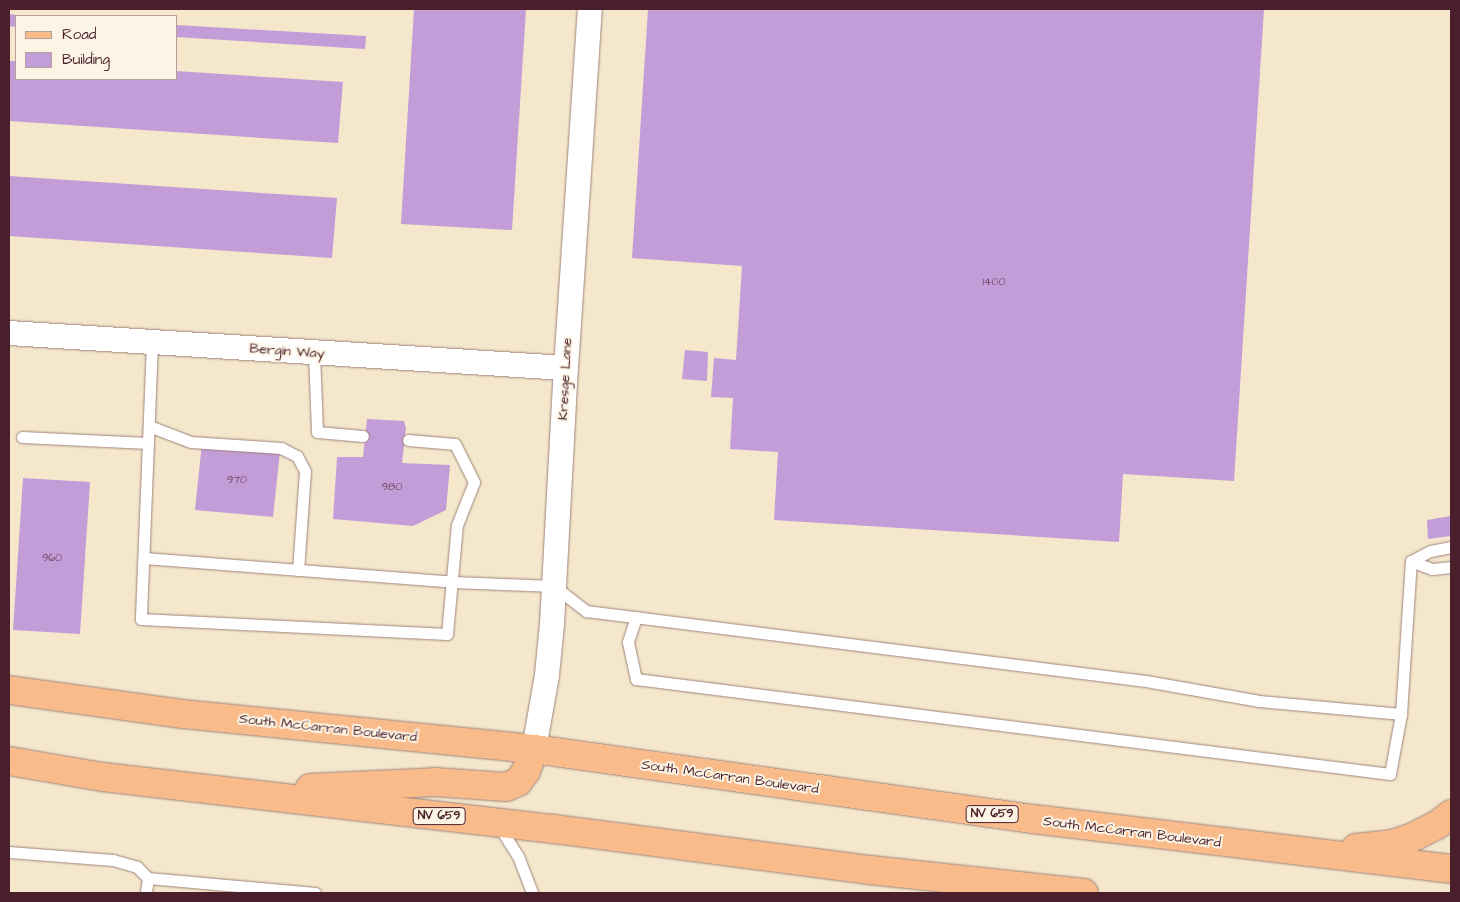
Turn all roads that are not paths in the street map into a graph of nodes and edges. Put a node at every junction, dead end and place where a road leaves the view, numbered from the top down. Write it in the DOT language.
graph roads {
  1 [pos="590,9"];
  2 [pos="9,333"];
  3 [pos="152,342"];
  4 [pos="314,353"];
  5 [pos="566,368"];
  6 [pos="149,426"];
  7 [pos="363,436"];
  8 [pos="22,437"];
  9 [pos="408,440"];
  10 [pos="148,442"];
  11 [pos="1451,547"];
  12 [pos="144,558"];
  13 [pos="1411,561"];
  14 [pos="1451,567"];
  15 [pos="298,570"];
  16 [pos="453,582"];
  17 [pos="554,586"];
  18 [pos="636,617"];
  19 [pos="9,690"];
  20 [pos="1401,714"];
  21 [pos="534,749"];
  22 [pos="9,761"];
  23 [pos="228,792"];
  24 [pos="1451,814"];
  25 [pos="497,822"];
  26 [pos="9,852"];
  27 [pos="1311,853"];
  28 [pos="1451,869"];
  29 [pos="148,878"];
  30 [pos="146,893"];
  31 [pos="315,893"];
  32 [pos="532,893"];
  33 [pos="1084,893"];
  1 -- 5 [label="street, Kresge Lane"];
  2 -- 3 [label="street, Bergin Way"];
  3 -- 4 [label="street, Bergin Way"];
  3 -- 6 [label="lane"];
  4 -- 5 [label="street, Bergin Way"];
  4 -- 7 [label="lane"];
  5 -- 17 [label="street, Kresge Lane"];
  6 -- 10 [label="lane"];
  6 -- 15 [label="lane"];
  8 -- 10 [label="lane"];
  9 -- 16 [label="lane"];
  10 -- 12 [label="lane"];
  11 -- 13 [label="lane"];
  12 -- 15 [label="lane"];
  12 -- 16 [label="lane"];
  13 -- 14 [label="lane"];
  13 -- 20 [label="lane"];
  15 -- 16 [label="lane"];
  16 -- 17 [label="lane"];
  17 -- 18 [label="lane"];
  17 -- 21 [label="street, Kresge Lane"];
  18 -- 20 [label="lane"];
  18 -- 20 [label="lane"];
  19 -- 21 [label="main road, South McCarran Boulevard / NV 659"];
  21 -- 23 [label="main road"];
  21 -- 27 [label="main road, South McCarran Boulevard / NV 659"];
  22 -- 23 [label="main road, NV 659"];
  23 -- 25 [label="main road, NV 659"];
  24 -- 27 [label="main road"];
  25 -- 32 [label="lane"];
  25 -- 33 [label="main road, NV 659"];
  26 -- 29 [label="lane"];
  27 -- 28 [label="main road, South McCarran Boulevard / NV 659"];
  29 -- 30 [label="lane"];
  29 -- 31 [label="lane"];
}
